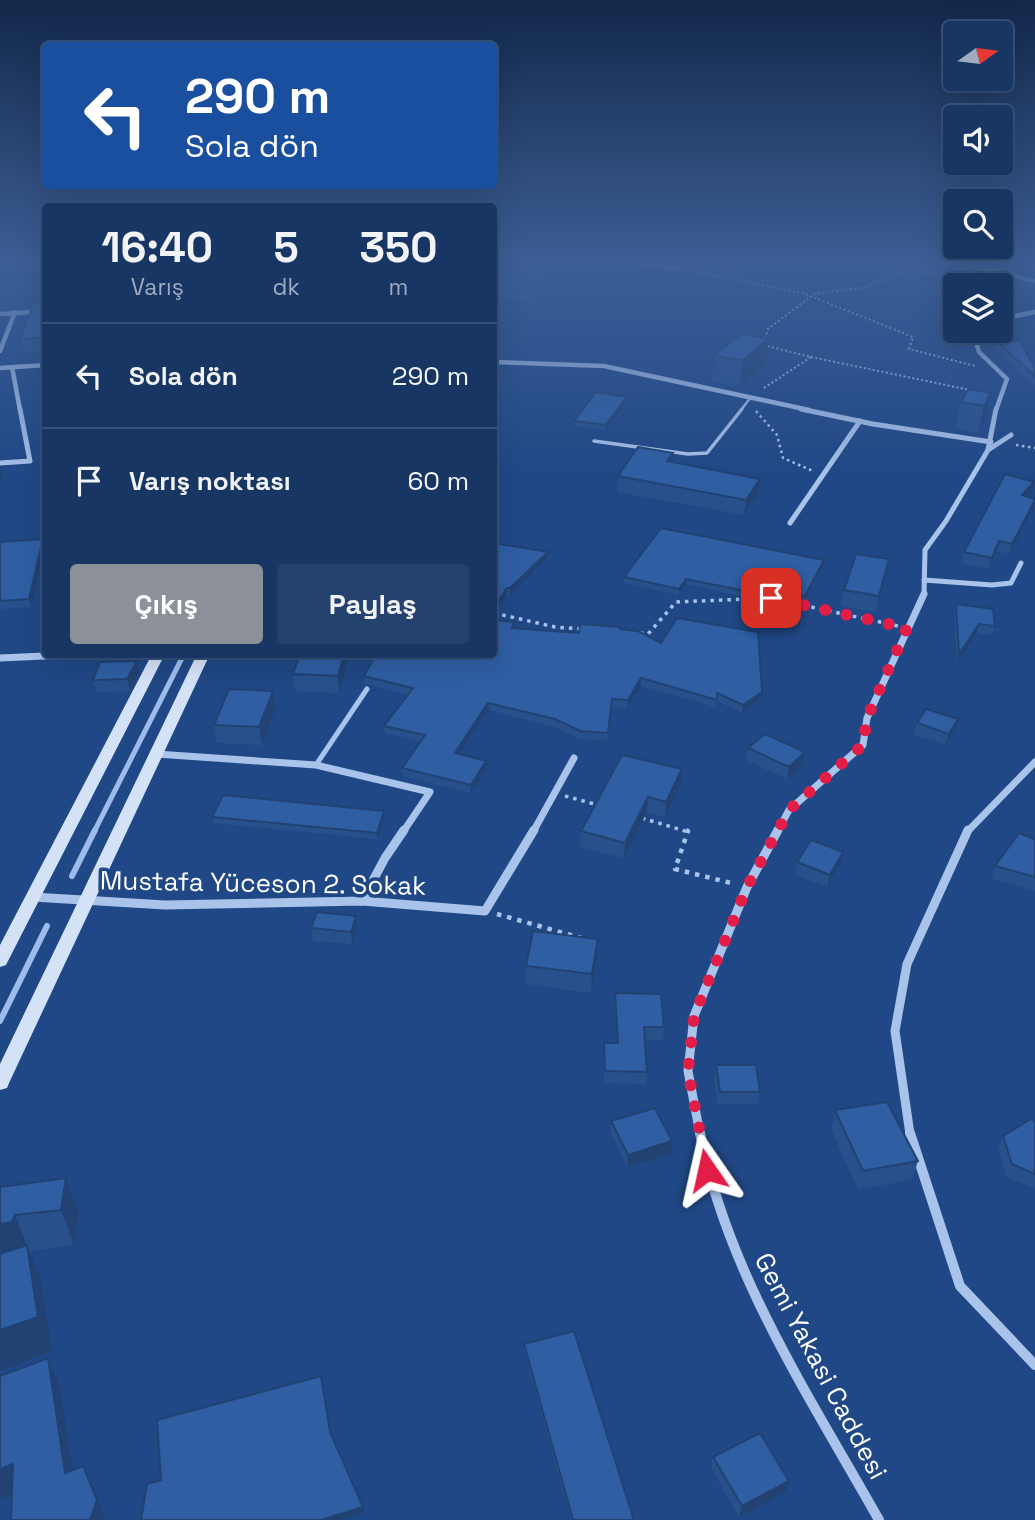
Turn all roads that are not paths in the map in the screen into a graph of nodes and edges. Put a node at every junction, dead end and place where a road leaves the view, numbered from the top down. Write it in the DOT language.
graph roads {
  1 [pos="975,343"];
  2 [pos="497,362"];
  3 [pos="42,365"];
  4 [pos="0,368"];
  5 [pos="12,368"];
  6 [pos="751,397"];
  7 [pos="860,421"];
  8 [pos="1011,435"];
  9 [pos="594,441"];
  10 [pos="989,446"];
  11 [pos="0,463"];
  12 [pos="790,523"];
  13 [pos="1021,563"];
  14 [pos="925,580"];
  15 [pos="42,656"];
  16 [pos="0,658"];
  17 [pos="157,658"];
  18 [pos="202,658"];
  19 [pos="367,688"];
  20 [pos="156,754"];
  21 [pos="574,758"];
  22 [pos="1035,762"];
  23 [pos="316,765"];
  24 [pos="31,897"];
  25 [pos="87,901"];
  26 [pos="362,901"];
  27 [pos="0,961"];
  28 [pos="0,1083"];
  29 [pos="1035,1365"];
  30 [pos="879,1520"];
  1 -- 10 [label="street, Gemi Yakasi Caddesi"];
  2 -- 6 [label="street"];
  3 -- 5 [label="street"];
  4 -- 5 [label="street"];
  5 -- 11 [label="street"];
  6 -- 7 [label="street"];
  6 -- 9 [label="lane"];
  7 -- 10 [label="street"];
  7 -- 12 [label="street"];
  8 -- 10 [label="street"];
  10 -- 14 [label="street, Gemi Yakasi Caddesi"];
  13 -- 14 [label="street"];
  14 -- 30 [label="street, Gemi Yakasi Caddesi"];
  15 -- 16 [label="street"];
  17 -- 24 [label="street"];
  18 -- 20 [label="street"];
  19 -- 23 [label="lane"];
  20 -- 23 [label="street"];
  20 -- 25 [label="street"];
  21 -- 26 [label="street, Mustafa Yüceson 2. Sokak"];
  22 -- 29 [label="street"];
  23 -- 26 [label="street"];
  24 -- 25 [label="street, Mustafa Yüceson 2. Sokak"];
  24 -- 27 [label="street"];
  25 -- 26 [label="street, Mustafa Yüceson 2. Sokak"];
  25 -- 28 [label="street"];
}
